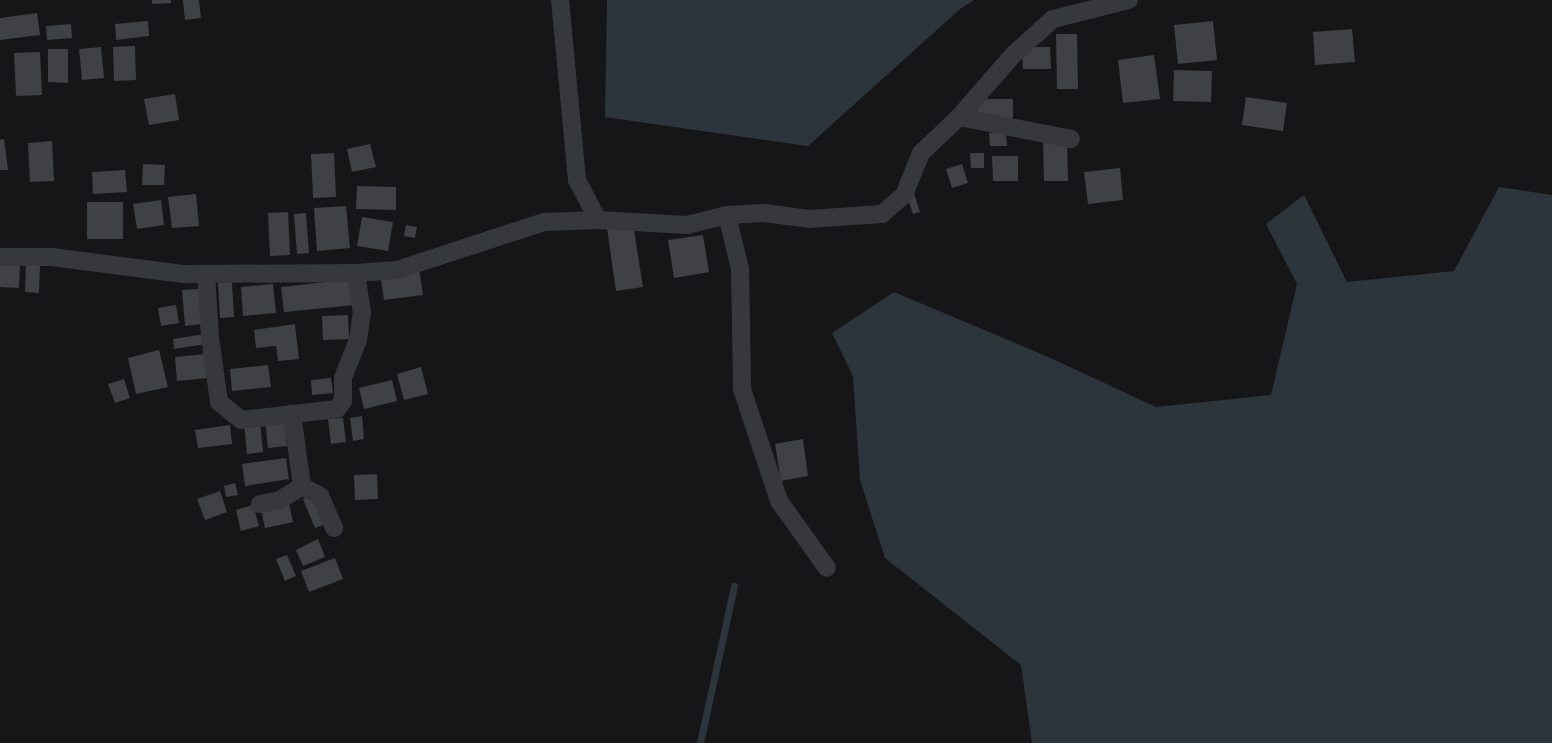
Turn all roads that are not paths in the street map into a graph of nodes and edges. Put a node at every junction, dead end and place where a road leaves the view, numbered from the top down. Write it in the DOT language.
graph roads {
  1 [pos="560,0"];
  2 [pos="1129,0"];
  3 [pos="959,117"];
  4 [pos="1071,139"];
  5 [pos="727,215"];
  6 [pos="598,220"];
  7 [pos="0,257"];
  8 [pos="356,273"];
  9 [pos="206,274"];
  10 [pos="292,414"];
  11 [pos="302,486"];
  12 [pos="260,504"];
  13 [pos="334,528"];
  14 [pos="827,568"];
  1 -- 6 [label="street"];
  2 -- 3 [label="street"];
  3 -- 4 [label="street"];
  3 -- 5 [label="street"];
  5 -- 6 [label="street"];
  5 -- 14 [label="street"];
  6 -- 8 [label="street"];
  7 -- 9 [label="street"];
  8 -- 9 [label="street"];
  8 -- 10 [label="street"];
  9 -- 10 [label="street"];
  10 -- 11 [label="street"];
  11 -- 12 [label="street"];
  11 -- 13 [label="street"];
}
